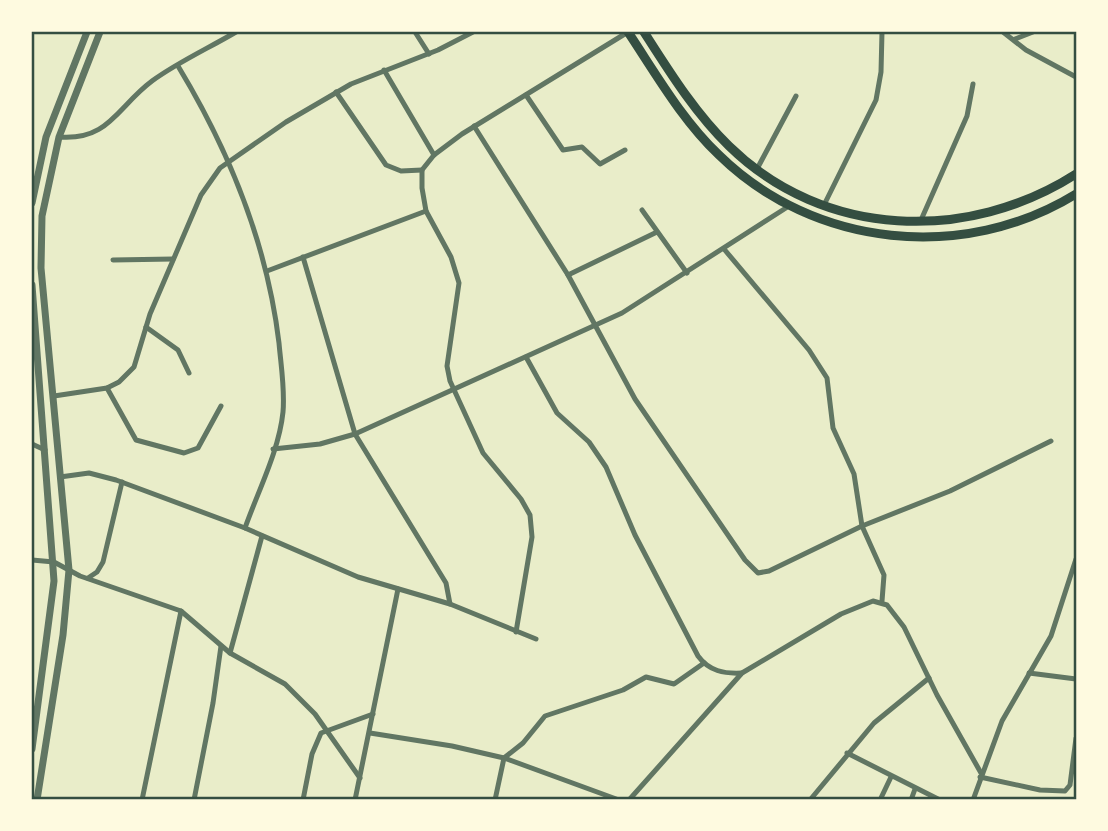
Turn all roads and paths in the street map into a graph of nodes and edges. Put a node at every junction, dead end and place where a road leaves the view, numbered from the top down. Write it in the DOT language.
graph roads {
  1 [pos="87,32"];
  2 [pos="100,32"];
  3 [pos="236,32"];
  4 [pos="415,32"];
  5 [pos="473,32"];
  6 [pos="628,32"];
  7 [pos="643,32"];
  8 [pos="882,32"];
  9 [pos="1003,32"];
  10 [pos="1033,32"];
  11 [pos="1015,39"];
  12 [pos="429,54"];
  13 [pos="660,58"];
  14 [pos="650,65"];
  15 [pos="178,66"];
  16 [pos="1076,66"];
  17 [pos="384,70"];
  18 [pos="1075,76"];
  19 [pos="973,84"];
  20 [pos="336,92"];
  21 [pos="526,95"];
  22 [pos="796,96"];
  23 [pos="474,126"];
  24 [pos="59,137"];
  25 [pos="625,150"];
  26 [pos="433,155"];
  27 [pos="230,162"];
  28 [pos="757,169"];
  29 [pos="422,170"];
  30 [pos="1076,174"];
  31 [pos="1076,194"];
  32 [pos="32,203"];
  33 [pos="789,206"];
  34 [pos="824,206"];
  35 [pos="642,210"];
  36 [pos="426,211"];
  37 [pos="921,220"];
  38 [pos="657,232"];
  39 [pos="724,249"];
  40 [pos="303,257"];
  41 [pos="113,260"];
  42 [pos="173,260"];
  43 [pos="267,271"];
  44 [pos="687,273"];
  45 [pos="568,275"];
  46 [pos="32,285"];
  47 [pos="596,326"];
  48 [pos="146,327"];
  49 [pos="527,357"];
  50 [pos="190,373"];
  51 [pos="107,388"];
  52 [pos="453,390"];
  53 [pos="54,396"];
  54 [pos="221,406"];
  55 [pos="355,434"];
  56 [pos="1051,441"];
  57 [pos="32,444"];
  58 [pos="273,449"];
  59 [pos="45,450"];
  60 [pos="60,477"];
  61 [pos="122,482"];
  62 [pos="862,526"];
  63 [pos="246,528"];
  64 [pos="262,536"];
  65 [pos="1076,559"];
  66 [pos="32,560"];
  67 [pos="54,562"];
  68 [pos="69,570"];
  69 [pos="87,579"];
  70 [pos="398,589"];
  71 [pos="882,601"];
  72 [pos="450,604"];
  73 [pos="181,611"];
  74 [pos="516,632"];
  75 [pos="536,639"];
  76 [pos="221,646"];
  77 [pos="230,653"];
  78 [pos="704,663"];
  79 [pos="742,673"];
  80 [pos="1029,673"];
  81 [pos="929,678"];
  82 [pos="1076,679"];
  83 [pos="373,714"];
  84 [pos="34,720"];
  85 [pos="328,730"];
  86 [pos="370,733"];
  87 [pos="1076,738"];
  88 [pos="32,749"];
  89 [pos="847,753"];
  90 [pos="504,758"];
  91 [pos="980,775"];
  92 [pos="891,777"];
  93 [pos="360,778"];
  94 [pos="915,789"];
  95 [pos="37,800"];
  96 [pos="142,800"];
  97 [pos="194,800"];
  98 [pos="303,800"];
  99 [pos="355,800"];
  100 [pos="495,800"];
  101 [pos="619,800"];
  102 [pos="629,800"];
  103 [pos="810,800"];
  104 [pos="880,800"];
  105 [pos="911,800"];
  106 [pos="940,800"];
  107 [pos="973,800"];
  1 -- 32 [label="street"];
  2 -- 24 [label="street"];
  3 -- 15 [label="street"];
  4 -- 12 [label="street"];
  5 -- 12 [label="street"];
  6 -- 14 [label="main road"];
  6 -- 21 [label="street"];
  7 -- 13 [label="main road"];
  8 -- 34 [label="street"];
  9 -- 11 [label="street"];
  10 -- 11 [label="street"];
  11 -- 18 [label="street"];
  12 -- 17 [label="street"];
  13 -- 14 [label="main road"];
  13 -- 28 [label="main road"];
  14 -- 33 [label="main road"];
  15 -- 24 [label="street"];
  15 -- 27 [label="street"];
  16 -- 18 [label="street"];
  17 -- 20 [label="street"];
  17 -- 26 [label="street"];
  19 -- 37 [label="street"];
  20 -- 27 [label="street"];
  20 -- 29 [label="street"];
  21 -- 23 [label="street"];
  21 -- 25 [label="street"];
  22 -- 28 [label="street"];
  23 -- 26 [label="street"];
  23 -- 45 [label="street"];
  24 -- 53 [label="street"];
  26 -- 29 [label="street"];
  27 -- 42 [label="street"];
  27 -- 43 [label="street"];
  28 -- 34 [label="main road"];
  29 -- 36 [label="street"];
  30 -- 37 [label="main road"];
  31 -- 33 [label="main road"];
  33 -- 39 [label="street"];
  34 -- 37 [label="main road"];
  35 -- 38 [label="street"];
  36 -- 40 [label="street"];
  36 -- 52 [label="street"];
  38 -- 44 [label="street"];
  38 -- 45 [label="street"];
  39 -- 44 [label="street"];
  39 -- 62 [label="street"];
  40 -- 43 [label="street"];
  40 -- 55 [label="street"];
  41 -- 42 [label="street"];
  42 -- 48 [label="street"];
  43 -- 58 [label="street"];
  44 -- 47 [label="street"];
  45 -- 47 [label="street"];
  46 -- 59 [label="street"];
  47 -- 49 [label="street"];
  47 -- 62 [label="street"];
  48 -- 50 [label="street"];
  48 -- 51 [label="street"];
  49 -- 52 [label="street"];
  49 -- 78 [label="street"];
  51 -- 53 [label="street"];
  51 -- 54 [label="street"];
  52 -- 55 [label="street"];
  52 -- 74 [label="street"];
  53 -- 60 [label="street"];
  55 -- 58 [label="street"];
  55 -- 72 [label="street"];
  56 -- 62 [label="street"];
  57 -- 59 [label="street"];
  58 -- 63 [label="street"];
  59 -- 67 [label="street"];
  60 -- 61 [label="street"];
  60 -- 68 [label="street"];
  61 -- 63 [label="street"];
  61 -- 69 [label="street"];
  62 -- 71 [label="street"];
  63 -- 64 [label="street"];
  64 -- 70 [label="street"];
  64 -- 77 [label="street"];
  65 -- 80 [label="street"];
  66 -- 67 [label="street"];
  67 -- 68 [label="street"];
  67 -- 84 [label="street"];
  68 -- 69 [label="street"];
  68 -- 95 [label="street"];
  69 -- 73 [label="street"];
  70 -- 72 [label="street"];
  70 -- 83 [label="street"];
  71 -- 79 [label="street"];
  71 -- 81 [label="street"];
  72 -- 74 [label="street"];
  73 -- 76 [label="street"];
  73 -- 96 [label="street"];
  74 -- 75 [label="street"];
  76 -- 77 [label="street"];
  76 -- 97 [label="street"];
  77 -- 85 [label="street"];
  78 -- 79 [label="street"];
  78 -- 90 [label="street"];
  79 -- 102 [label="street"];
  80 -- 82 [label="street"];
  80 -- 91 [label="street"];
  81 -- 89 [label="street"];
  81 -- 91 [label="street"];
  83 -- 85 [label="street"];
  83 -- 86 [label="street"];
  84 -- 88 [label="street"];
  85 -- 93 [label="street"];
  85 -- 98 [label="street"];
  86 -- 90 [label="street"];
  86 -- 93 [label="street"];
  87 -- 91 [label="street"];
  89 -- 92 [label="street"];
  89 -- 103 [label="street"];
  90 -- 100 [label="street"];
  90 -- 101 [label="street"];
  91 -- 107 [label="street"];
  92 -- 94 [label="street"];
  92 -- 104 [label="street"];
  93 -- 99 [label="street"];
  94 -- 105 [label="street"];
  94 -- 106 [label="street"];
}
